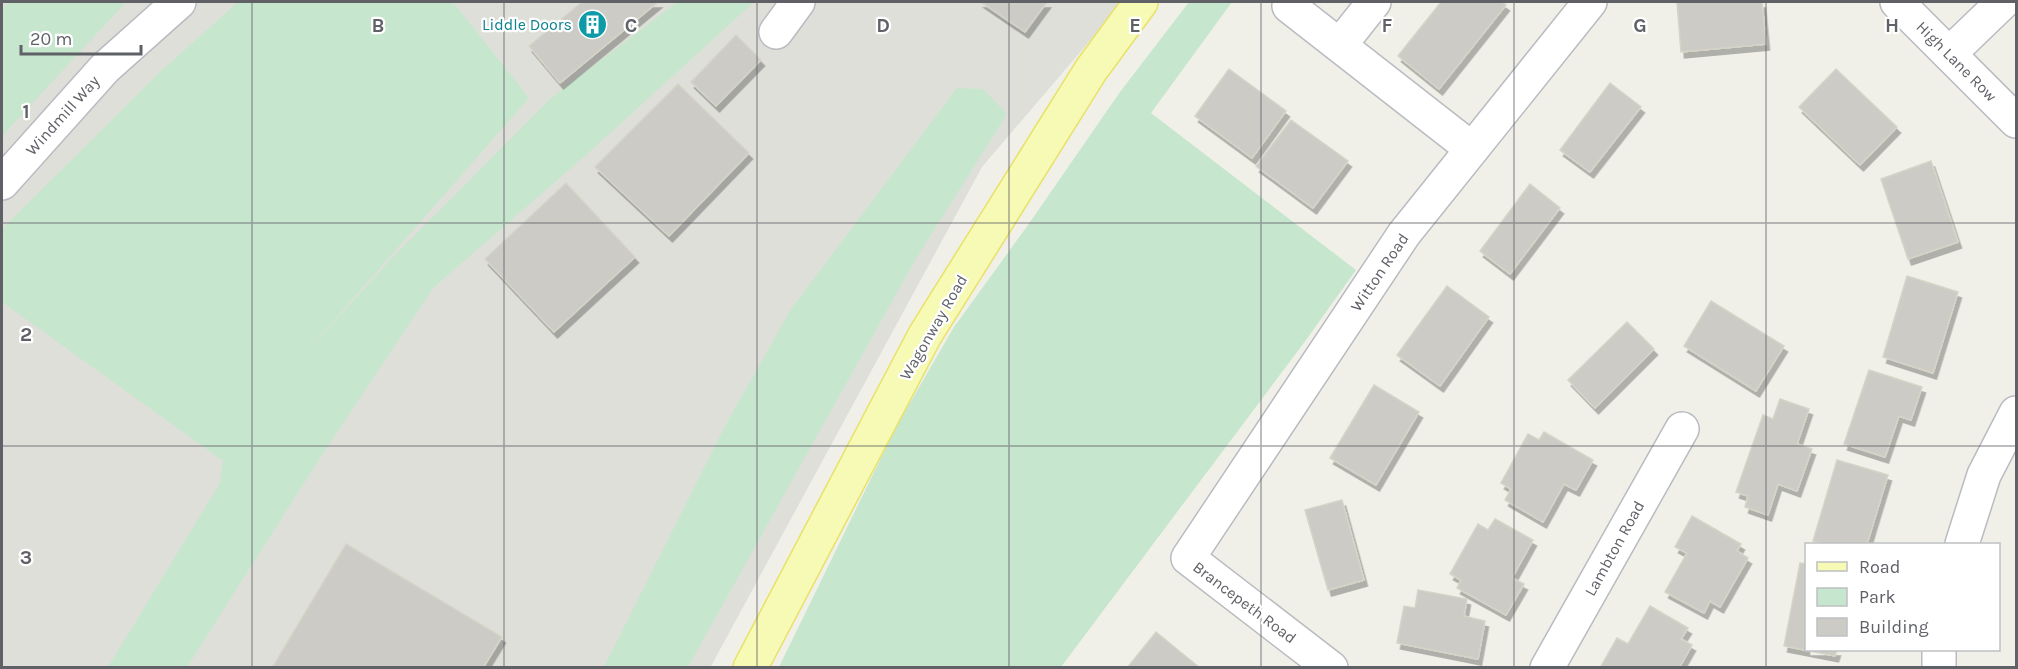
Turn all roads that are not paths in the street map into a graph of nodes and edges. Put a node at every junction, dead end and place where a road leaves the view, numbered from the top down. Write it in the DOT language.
graph roads {
  1 [pos="178,2"];
  2 [pos="798,2"];
  3 [pos="1141,2"];
  4 [pos="1374,2"];
  5 [pos="1590,2"];
  6 [pos="1897,2"];
  7 [pos="2003,2"];
  8 [pos="1289,6"];
  9 [pos="776,32"];
  10 [pos="1340,45"];
  11 [pos="1950,54"];
  12 [pos="2016,121"];
  13 [pos="1472,148"];
  14 [pos="2,183"];
  15 [pos="2016,412"];
  16 [pos="1682,429"];
  17 [pos="1962,543"];
  18 [pos="1188,558"];
  19 [pos="1938,651"];
  20 [pos="750,668"];
  21 [pos="1331,668"];
  22 [pos="1547,668"];
  23 [pos="1939,668"];
  1 -- 14 [label="street, Windmill Way"];
  2 -- 9 [label="street"];
  3 -- 20 [label="main road, Wagonway Road"];
  4 -- 10 [label="street"];
  5 -- 13 [label="street, Witton Road"];
  6 -- 11 [label="street, High Lane Row"];
  7 -- 11 [label="street"];
  8 -- 10 [label="street"];
  10 -- 13 [label="street"];
  11 -- 12 [label="street, High Lane Row"];
  13 -- 18 [label="street, Witton Road"];
  15 -- 17 [label="street"];
  16 -- 22 [label="street, Lambton Road"];
  18 -- 21 [label="street, Brancepeth Road"];
  19 -- 23 [label="street"];
}
